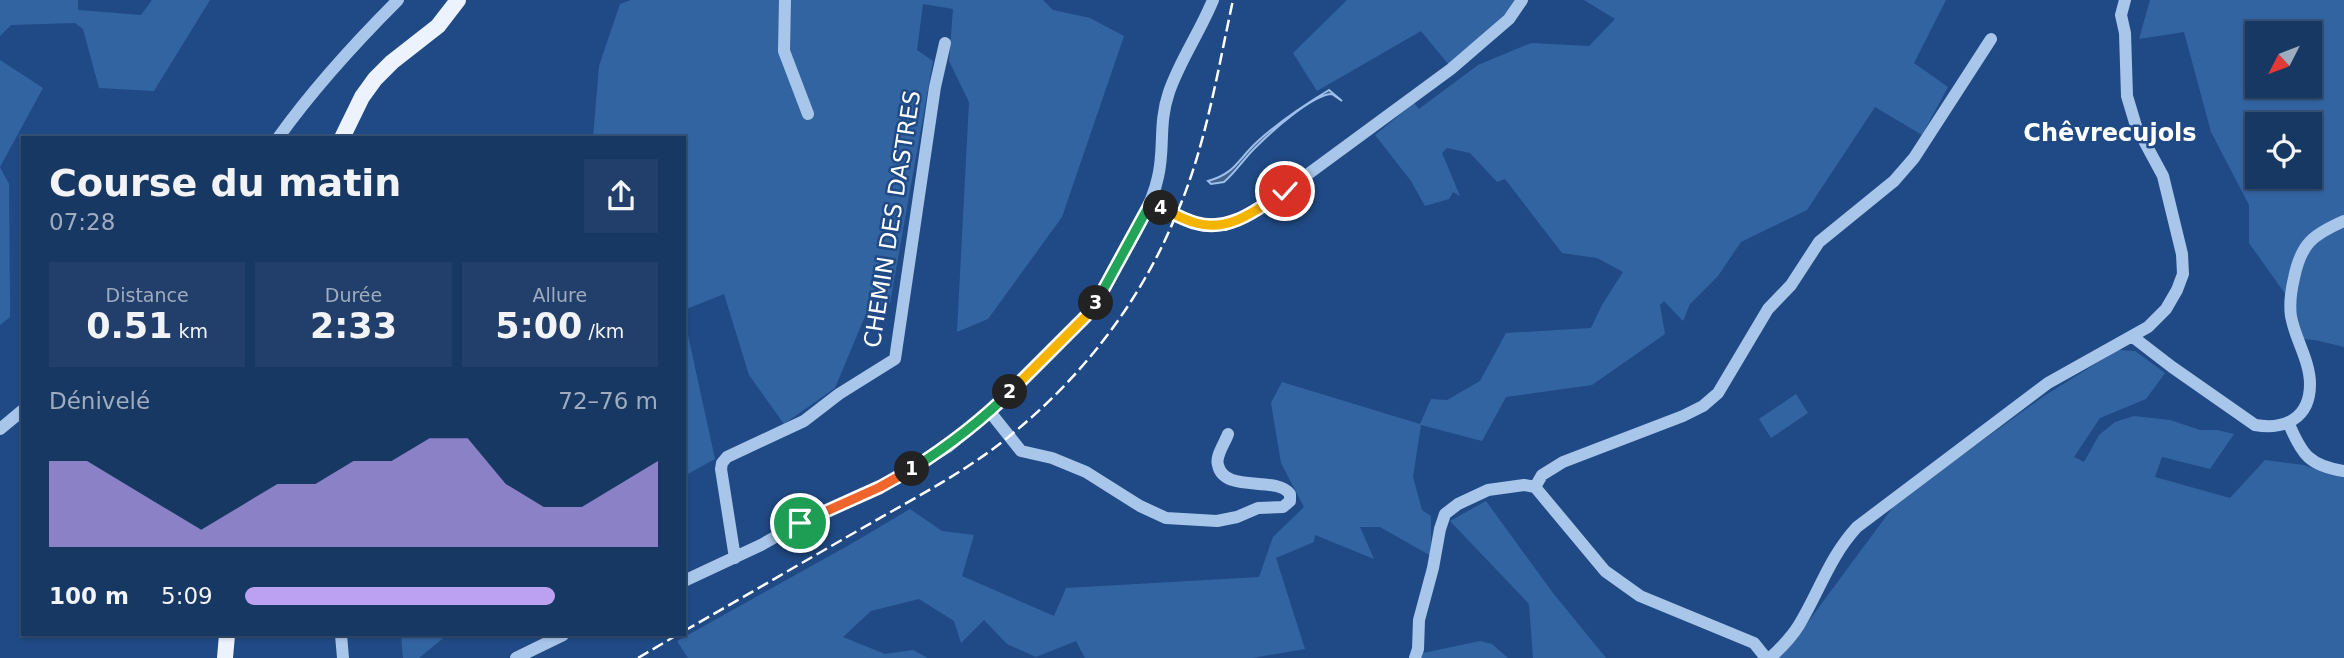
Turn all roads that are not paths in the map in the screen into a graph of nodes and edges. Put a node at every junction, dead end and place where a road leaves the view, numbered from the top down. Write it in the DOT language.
graph roads {
  1 [pos="398,0"];
  2 [pos="458,0"];
  3 [pos="785,0"];
  4 [pos="1213,0"];
  5 [pos="1522,0"];
  6 [pos="2126,0"];
  7 [pos="1991,39"];
  8 [pos="946,43"];
  9 [pos="808,114"];
  10 [pos="279,136"];
  11 [pos="343,136"];
  12 [pos="1150,204"];
  13 [pos="2344,221"];
  14 [pos="2133,337"];
  15 [pos="21,412"];
  16 [pos="990,412"];
  17 [pos="2289,424"];
  18 [pos="0,429"];
  19 [pos="1228,434"];
  20 [pos="2344,471"];
  21 [pos="1535,487"];
  22 [pos="735,558"];
  23 [pos="686,580"];
  24 [pos="227,636"];
  25 [pos="341,636"];
  26 [pos="561,636"];
  27 [pos="225,658"];
  28 [pos="343,658"];
  29 [pos="516,658"];
  30 [pos="1415,658"];
  31 [pos="1768,658"];
  1 -- 10 [label="street"];
  2 -- 11 [label="main road"];
  3 -- 9 [label="street"];
  4 -- 12 [label="street"];
  5 -- 12 [label="street"];
  6 -- 14 [label="street"];
  7 -- 21 [label="street"];
  8 -- 22 [label="street, CHEMIN DES DASTRES"];
  12 -- 16 [label="street"];
  13 -- 17 [label="street"];
  14 -- 17 [label="street"];
  14 -- 31 [label="street"];
  15 -- 18 [label="street"];
  16 -- 19 [label="street"];
  16 -- 22 [label="street"];
  17 -- 20 [label="street"];
  21 -- 30 [label="street"];
  21 -- 31 [label="street"];
  22 -- 23 [label="street"];
  24 -- 27 [label="main road"];
  25 -- 28 [label="street"];
  26 -- 29 [label="street"];
}
